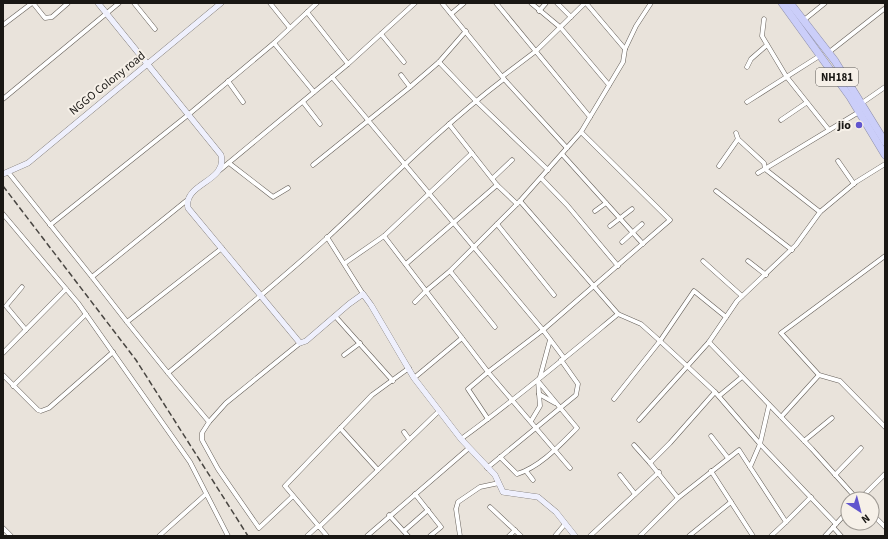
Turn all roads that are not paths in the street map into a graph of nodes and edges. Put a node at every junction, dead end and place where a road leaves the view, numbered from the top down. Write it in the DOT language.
graph roads {
  1 [pos="32,3"];
  2 [pos="68,3"];
  3 [pos="98,3"];
  4 [pos="119,3"];
  5 [pos="134,3"];
  6 [pos="221,3"];
  7 [pos="270,3"];
  8 [pos="317,3"];
  9 [pos="415,3"];
  10 [pos="442,3"];
  11 [pos="464,3"];
  12 [pos="496,3"];
  13 [pos="531,3"];
  14 [pos="546,3"];
  15 [pos="557,3"];
  16 [pos="586,3"];
  17 [pos="652,3"];
  18 [pos="782,3"];
  19 [pos="790,3"];
  20 [pos="824,3"];
  21 [pos="884,8"];
  22 [pos="539,10"];
  23 [pos="307,12"];
  24 [pos="106,14"];
  25 [pos="451,14"];
  26 [pos="571,17"];
  27 [pos="764,19"];
  28 [pos="804,20"];
  29 [pos="3,25"];
  30 [pos="290,28"];
  31 [pos="560,28"];
  32 [pos="155,29"];
  33 [pos="466,31"];
  34 [pos="381,34"];
  35 [pos="274,43"];
  36 [pos="767,44"];
  37 [pos="625,48"];
  38 [pos="536,51"];
  39 [pos="825,54"];
  40 [pos="404,62"];
  41 [pos="439,62"];
  42 [pos="348,64"];
  43 [pos="147,65"];
  44 [pos="747,67"];
  45 [pos="400,75"];
  46 [pos="786,76"];
  47 [pos="332,77"];
  48 [pos="503,78"];
  49 [pos="228,81"];
  50 [pos="609,85"];
  51 [pos="410,87"];
  52 [pos="885,87"];
  53 [pos="314,92"];
  54 [pos="3,99"];
  55 [pos="476,101"];
  56 [pos="243,102"];
  57 [pos="303,102"];
  58 [pos="747,102"];
  59 [pos="806,103"];
  60 [pos="860,107"];
  61 [pos="188,115"];
  62 [pos="590,117"];
  63 [pos="369,120"];
  64 [pos="780,120"];
  65 [pos="320,124"];
  66 [pos="449,124"];
  67 [pos="829,130"];
  68 [pos="581,132"];
  69 [pos="736,133"];
  70 [pos="884,137"];
  71 [pos="738,139"];
  72 [pos="567,148"];
  73 [pos="472,153"];
  74 [pos="562,154"];
  75 [pos="885,156"];
  76 [pos="512,160"];
  77 [pos="838,161"];
  78 [pos="229,163"];
  79 [pos="404,163"];
  80 [pos="885,164"];
  81 [pos="313,165"];
  82 [pos="719,166"];
  83 [pos="765,169"];
  84 [pos="220,170"];
  85 [pos="548,170"];
  86 [pos="4,173"];
  87 [pos="758,173"];
  88 [pos="493,178"];
  89 [pos="541,178"];
  90 [pos="854,184"];
  91 [pos="497,185"];
  92 [pos="288,188"];
  93 [pos="716,191"];
  94 [pos="428,194"];
  95 [pos="186,201"];
  96 [pos="519,202"];
  97 [pos="606,203"];
  98 [pos="632,209"];
  99 [pos="595,211"];
  100 [pos="820,212"];
  101 [pos="3,214"];
  102 [pos="620,218"];
  103 [pos="50,224"];
  104 [pos="453,224"];
  105 [pos="497,224"];
  106 [pos="642,224"];
  107 [pos="610,226"];
  108 [pos="633,233"];
  109 [pos="384,236"];
  110 [pos="327,237"];
  111 [pos="622,242"];
  112 [pos="643,244"];
  113 [pos="473,246"];
  114 [pos="222,248"];
  115 [pos="792,250"];
  116 [pos="885,256"];
  117 [pos="703,261"];
  118 [pos="748,261"];
  119 [pos="345,263"];
  120 [pos="406,264"];
  121 [pos="618,266"];
  122 [pos="450,271"];
  123 [pos="766,275"];
  124 [pos="92,277"];
  125 [pos="594,286"];
  126 [pos="22,287"];
  127 [pos="66,289"];
  128 [pos="426,291"];
  129 [pos="363,294"];
  130 [pos="554,294"];
  131 [pos="261,295"];
  132 [pos="742,296"];
  133 [pos="415,302"];
  134 [pos="86,314"];
  135 [pos="618,314"];
  136 [pos="335,316"];
  137 [pos="726,317"];
  138 [pos="126,322"];
  139 [pos="495,327"];
  140 [pos="26,330"];
  141 [pos="543,330"];
  142 [pos="462,338"];
  143 [pos="550,340"];
  144 [pos="660,341"];
  145 [pos="709,342"];
  146 [pos="300,343"];
  147 [pos="360,343"];
  148 [pos="113,352"];
  149 [pos="3,353"];
  150 [pos="344,355"];
  151 [pos="563,359"];
  152 [pos="687,367"];
  153 [pos="409,368"];
  154 [pos="488,372"];
  155 [pos="168,373"];
  156 [pos="3,375"];
  157 [pos="819,375"];
  158 [pos="742,377"];
  159 [pos="414,378"];
  160 [pos="539,379"];
  161 [pos="394,381"];
  162 [pos="13,386"];
  163 [pos="715,392"];
  164 [pos="539,394"];
  165 [pos="719,396"];
  166 [pos="614,399"];
  167 [pos="514,400"];
  168 [pos="557,404"];
  169 [pos="769,405"];
  170 [pos="560,409"];
  171 [pos="439,411"];
  172 [pos="781,418"];
  173 [pos="832,418"];
  174 [pos="488,419"];
  175 [pos="639,420"];
  176 [pos="531,421"];
  177 [pos="209,422"];
  178 [pos="536,427"];
  179 [pos="885,427"];
  180 [pos="340,428"];
  181 [pos="404,432"];
  182 [pos="711,436"];
  183 [pos="409,439"];
  184 [pos="461,440"];
  185 [pos="804,441"];
  186 [pos="760,444"];
  187 [pos="634,445"];
  188 [pos="469,448"];
  189 [pos="861,448"];
  190 [pos="555,449"];
  191 [pos="500,457"];
  192 [pos="728,458"];
  193 [pos="650,463"];
  194 [pos="750,467"];
  195 [pos="487,468"];
  196 [pos="570,468"];
  197 [pos="378,470"];
  198 [pos="526,471"];
  199 [pos="711,471"];
  200 [pos="659,472"];
  201 [pos="620,475"];
  202 [pos="835,475"];
  203 [pos="884,477"];
  204 [pos="533,480"];
  205 [pos="499,484"];
  206 [pos="850,491"];
  207 [pos="867,491"];
  208 [pos="206,494"];
  209 [pos="415,494"];
  210 [pos="635,494"];
  211 [pos="293,496"];
  212 [pos="811,497"];
  213 [pos="678,498"];
  214 [pos="731,502"];
  215 [pos="490,507"];
  216 [pos="428,510"];
  217 [pos="389,515"];
  218 [pos="840,520"];
  219 [pos="786,522"];
  220 [pos="565,524"];
  221 [pos="834,526"];
  222 [pos="319,527"];
  223 [pos="3,528"];
  224 [pos="515,530"];
  225 [pos="404,531"];
  226 [pos="11,536"];
  227 [pos="159,536"];
  228 [pos="228,536"];
  229 [pos="307,536"];
  230 [pos="327,536"];
  231 [pos="367,536"];
  232 [pos="408,536"];
  233 [pos="430,536"];
  234 [pos="460,536"];
  235 [pos="509,536"];
  236 [pos="521,536"];
  237 [pos="555,536"];
  238 [pos="575,536"];
  239 [pos="590,536"];
  240 [pos="640,536"];
  241 [pos="689,536"];
  242 [pos="753,536"];
  243 [pos="771,536"];
  244 [pos="825,536"];
  245 [pos="841,536"];
  1 -- 2 [label="street"];
  1 -- 29 [label="street"];
  3 -- 24 [label="street"];
  4 -- 24 [label="street"];
  5 -- 32 [label="street"];
  6 -- 43 [label="street, NGGO Colony road"];
  7 -- 30 [label="street"];
  8 -- 23 [label="street"];
  9 -- 34 [label="street"];
  10 -- 25 [label="street"];
  11 -- 25 [label="street"];
  12 -- 38 [label="street"];
  13 -- 22 [label="street"];
  14 -- 22 [label="street"];
  15 -- 26 [label="street"];
  16 -- 26 [label="street"];
  16 -- 37 [label="street"];
  17 -- 37 [label="street"];
  18 -- 39 [label="highway, NH181"];
  19 -- 28 [label="highway, NH181"];
  20 -- 28 [label="street"];
  21 -- 39 [label="street"];
  22 -- 31 [label="street"];
  23 -- 30 [label="street"];
  23 -- 42 [label="street"];
  24 -- 43 [label="street"];
  24 -- 54 [label="street"];
  25 -- 33 [label="street"];
  26 -- 31 [label="street"];
  27 -- 36 [label="street"];
  28 -- 39 [label="highway, NH181"];
  30 -- 35 [label="street"];
  31 -- 38 [label="street"];
  31 -- 50 [label="street"];
  33 -- 41 [label="street"];
  33 -- 48 [label="street"];
  34 -- 40 [label="street"];
  34 -- 42 [label="street"];
  35 -- 49 [label="street"];
  35 -- 53 [label="street"];
  36 -- 44 [label="street"];
  36 -- 46 [label="street"];
  37 -- 50 [label="street"];
  38 -- 48 [label="street"];
  38 -- 62 [label="street"];
  39 -- 46 [label="street"];
  39 -- 60 [label="highway, NH181"];
  41 -- 51 [label="street"];
  41 -- 55 [label="street"];
  42 -- 47 [label="street"];
  43 -- 61 [label="street"];
  43 -- 86 [label="street, NGGO Colony road"];
  45 -- 51 [label="street"];
  46 -- 58 [label="street"];
  46 -- 59 [label="street"];
  47 -- 53 [label="street"];
  47 -- 63 [label="street"];
  48 -- 55 [label="street"];
  48 -- 72 [label="street"];
  49 -- 56 [label="street"];
  49 -- 61 [label="street"];
  50 -- 62 [label="street"];
  51 -- 63 [label="street"];
  52 -- 60 [label="street"];
  53 -- 57 [label="street"];
  55 -- 66 [label="street"];
  55 -- 85 [label="street"];
  57 -- 65 [label="street"];
  57 -- 78 [label="street"];
  59 -- 64 [label="street"];
  59 -- 67 [label="street"];
  60 -- 67 [label="street"];
  60 -- 70 [label="highway, NH181"];
  60 -- 75 [label="highway, NH181"];
  61 -- 84 [label="street"];
  61 -- 103 [label="street"];
  62 -- 68 [label="street"];
  63 -- 79 [label="street"];
  63 -- 81 [label="street"];
  66 -- 73 [label="street"];
  66 -- 79 [label="street"];
  67 -- 83 [label="street"];
  68 -- 72 [label="street"];
  68 -- 112 [label="street"];
  69 -- 71 [label="street"];
  71 -- 82 [label="street"];
  71 -- 83 [label="street"];
  72 -- 74 [label="street"];
  73 -- 88 [label="street"];
  73 -- 94 [label="street"];
  74 -- 85 [label="street"];
  74 -- 97 [label="street"];
  76 -- 88 [label="street"];
  77 -- 90 [label="street"];
  78 -- 84 [label="street"];
  78 -- 92 [label="street"];
  79 -- 94 [label="street"];
  79 -- 110 [label="street"];
  80 -- 90 [label="street"];
  83 -- 87 [label="street"];
  83 -- 100 [label="street"];
  84 -- 95 [label="street"];
  85 -- 89 [label="street"];
  86 -- 103 [label="street"];
  88 -- 91 [label="street"];
  89 -- 96 [label="street"];
  89 -- 121 [label="street"];
  90 -- 100 [label="street"];
  91 -- 96 [label="street"];
  91 -- 104 [label="street"];
  93 -- 115 [label="street"];
  94 -- 104 [label="street"];
  94 -- 109 [label="street"];
  95 -- 114 [label="street"];
  95 -- 124 [label="street"];
  96 -- 105 [label="street"];
  96 -- 125 [label="street"];
  97 -- 99 [label="street"];
  97 -- 102 [label="street"];
  98 -- 102 [label="street"];
  100 -- 115 [label="street"];
  101 -- 127 [label="street"];
  102 -- 107 [label="street"];
  102 -- 108 [label="street"];
  103 -- 124 [label="street"];
  104 -- 113 [label="street"];
  104 -- 120 [label="street"];
  105 -- 113 [label="street"];
  105 -- 130 [label="street"];
  106 -- 108 [label="street"];
  108 -- 111 [label="street"];
  108 -- 112 [label="street"];
  109 -- 119 [label="street"];
  109 -- 120 [label="street"];
  110 -- 119 [label="street"];
  110 -- 131 [label="street"];
  112 -- 121 [label="street"];
  113 -- 122 [label="street"];
  113 -- 141 [label="street"];
  114 -- 131 [label="street"];
  114 -- 138 [label="street"];
  115 -- 123 [label="street"];
  116 -- 157 [label="street"];
  117 -- 132 [label="street"];
  118 -- 123 [label="street"];
  119 -- 129 [label="street"];
  120 -- 128 [label="street"];
  121 -- 125 [label="street"];
  122 -- 128 [label="street"];
  122 -- 139 [label="street"];
  123 -- 132 [label="street"];
  124 -- 138 [label="street"];
  125 -- 135 [label="street"];
  125 -- 141 [label="street"];
  126 -- 140 [label="street"];
  127 -- 134 [label="street"];
  127 -- 140 [label="street"];
  128 -- 133 [label="street"];
  128 -- 142 [label="street"];
  129 -- 136 [label="street"];
  129 -- 153 [label="street"];
  131 -- 146 [label="street"];
  131 -- 155 [label="street"];
  132 -- 137 [label="street"];
  134 -- 148 [label="street"];
  134 -- 162 [label="street"];
  135 -- 144 [label="street"];
  135 -- 151 [label="street"];
  136 -- 146 [label="street"];
  136 -- 147 [label="street"];
  137 -- 144 [label="street"];
  137 -- 145 [label="street"];
  138 -- 155 [label="street"];
  140 -- 149 [label="street"];
  141 -- 143 [label="street"];
  141 -- 154 [label="street"];
  142 -- 154 [label="street"];
  142 -- 159 [label="street"];
  143 -- 151 [label="street"];
  143 -- 160 [label="street"];
  144 -- 152 [label="street"];
  144 -- 166 [label="street"];
  145 -- 152 [label="street"];
  145 -- 158 [label="street"];
  146 -- 177 [label="street"];
  147 -- 150 [label="street"];
  147 -- 161 [label="street"];
  148 -- 162 [label="street"];
  148 -- 208 [label="street"];
  151 -- 160 [label="street"];
  151 -- 170 [label="street"];
  152 -- 163 [label="street"];
  152 -- 175 [label="street"];
  153 -- 159 [label="street"];
  153 -- 161 [label="street"];
  154 -- 167 [label="street"];
  154 -- 174 [label="street"];
  155 -- 177 [label="street"];
  156 -- 162 [label="street"];
  157 -- 172 [label="street"];
  157 -- 179 [label="street"];
  158 -- 165 [label="street"];
  158 -- 169 [label="street"];
  159 -- 171 [label="street"];
  160 -- 164 [label="street"];
  160 -- 167 [label="street"];
  160 -- 168 [label="street"];
  161 -- 180 [label="street"];
  163 -- 165 [label="street"];
  163 -- 193 [label="street"];
  164 -- 168 [label="street"];
  164 -- 176 [label="street"];
  165 -- 186 [label="street"];
  167 -- 174 [label="street"];
  167 -- 176 [label="street"];
  168 -- 170 [label="street"];
  169 -- 172 [label="street"];
  169 -- 186 [label="street"];
  170 -- 178 [label="street"];
  170 -- 190 [label="street"];
  171 -- 183 [label="street"];
  171 -- 184 [label="street"];
  172 -- 185 [label="street"];
  173 -- 185 [label="street"];
  174 -- 184 [label="street"];
  176 -- 178 [label="street"];
  177 -- 211 [label="street"];
  178 -- 190 [label="street"];
  178 -- 191 [label="street"];
  180 -- 197 [label="street"];
  180 -- 211 [label="street"];
  181 -- 183 [label="street"];
  182 -- 192 [label="street"];
  183 -- 197 [label="street"];
  184 -- 188 [label="street"];
  185 -- 202 [label="street"];
  186 -- 194 [label="street"];
  186 -- 212 [label="street"];
  187 -- 193 [label="street"];
  188 -- 195 [label="street"];
  188 -- 209 [label="street"];
  189 -- 202 [label="street"];
  190 -- 196 [label="street"];
  190 -- 198 [label="street"];
  191 -- 195 [label="street"];
  191 -- 198 [label="street"];
  192 -- 194 [label="street"];
  192 -- 199 [label="street"];
  193 -- 200 [label="street"];
  194 -- 219 [label="street"];
  195 -- 205 [label="street"];
  197 -- 222 [label="street"];
  198 -- 204 [label="street"];
  199 -- 213 [label="street"];
  199 -- 214 [label="street"];
  200 -- 210 [label="street"];
  200 -- 213 [label="street"];
  201 -- 210 [label="street"];
  202 -- 206 [label="street"];
  203 -- 207 [label="street"];
  205 -- 220 [label="street"];
  205 -- 234 [label="street"];
  208 -- 227 [label="street"];
  208 -- 228 [label="street"];
  209 -- 216 [label="street"];
  209 -- 217 [label="street"];
  210 -- 239 [label="street"];
  211 -- 222 [label="street"];
  212 -- 219 [label="street"];
  212 -- 221 [label="street"];
  213 -- 240 [label="street"];
  214 -- 241 [label="street"];
  214 -- 242 [label="street"];
  215 -- 224 [label="street"];
  216 -- 225 [label="street"];
  216 -- 233 [label="street"];
  217 -- 225 [label="street"];
  217 -- 231 [label="street"];
  218 -- 221 [label="street"];
  219 -- 243 [label="street"];
  220 -- 237 [label="street"];
  220 -- 238 [label="street"];
  221 -- 244 [label="street"];
  221 -- 245 [label="street"];
  222 -- 229 [label="street"];
  222 -- 230 [label="street"];
  223 -- 226 [label="street"];
  224 -- 235 [label="street"];
  224 -- 236 [label="street"];
  225 -- 232 [label="street"];
}
